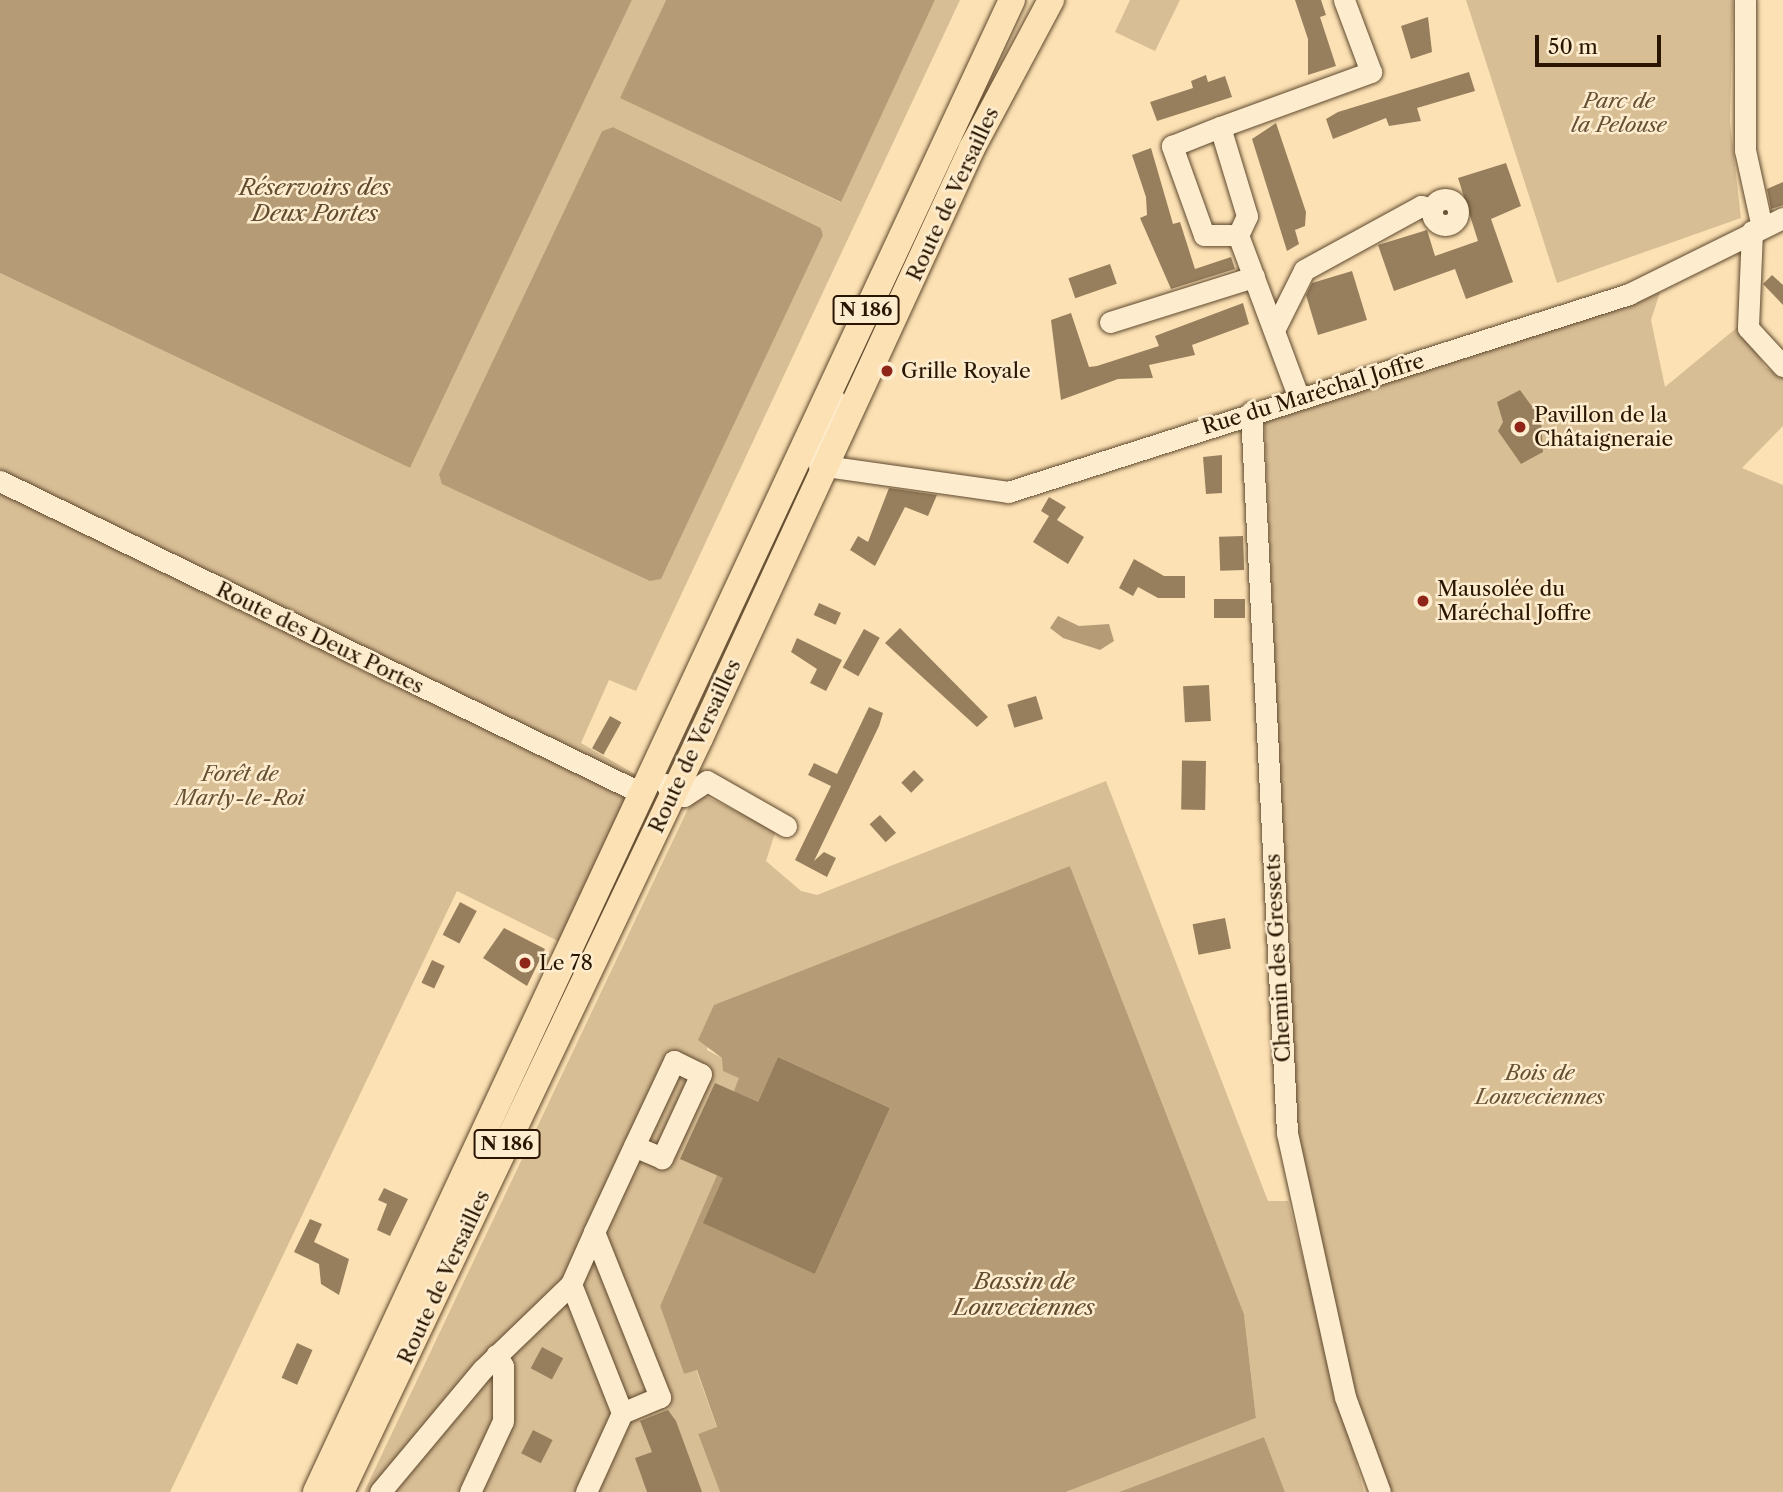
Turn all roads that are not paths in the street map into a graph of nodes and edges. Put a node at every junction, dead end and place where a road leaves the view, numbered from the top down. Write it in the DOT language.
graph roads {
  1 [pos="1013,0"];
  2 [pos="1034,0"];
  3 [pos="1051,0"];
  4 [pos="1344,0"];
  5 [pos="1745,0"];
  6 [pos="1220,127"];
  7 [pos="972,148"];
  8 [pos="1432,209"];
  9 [pos="1783,218"];
  10 [pos="1757,229"];
  11 [pos="1238,235"];
  12 [pos="1254,277"];
  13 [pos="1110,322"];
  14 [pos="1274,330"];
  15 [pos="847,349"];
  16 [pos="1783,366"];
  17 [pos="1299,398"];
  18 [pos="1251,412"];
  19 [pos="827,467"];
  20 [pos="0,481"];
  21 [pos="700,738"];
  22 [pos="655,763"];
  23 [pos="707,782"];
  24 [pos="641,793"];
  25 [pos="672,795"];
  26 [pos="786,826"];
  27 [pos="634,1146"];
  28 [pos="594,1232"];
  29 [pos="571,1284"];
  30 [pos="496,1355"];
  31 [pos="622,1413"];
  32 [pos="335,1492"];
  33 [pos="380,1492"];
  34 [pos="470,1492"];
  35 [pos="586,1492"];
  36 [pos="1380,1492"];
  1 -- 15 [label="main road, Route de Versailles / N 186"];
  2 -- 7 [label="main road"];
  3 -- 7 [label="main road, Route de Versailles / N 186"];
  4 -- 6 [label="street"];
  5 -- 10 [label="street"];
  6 -- 11 [label="street"];
  6 -- 11 [label="street"];
  7 -- 19 [label="main road, Route de Versailles / N 186"];
  8 -- 14 [label="street"];
  9 -- 10 [label="street, Rue du Maréchal Joffre"];
  10 -- 16 [label="street"];
  10 -- 17 [label="street, Rue du Maréchal Joffre"];
  11 -- 12 [label="street"];
  12 -- 13 [label="street"];
  12 -- 14 [label="street"];
  14 -- 17 [label="street"];
  15 -- 19 [label="street"];
  15 -- 22 [label="main road, Route de Versailles / N 186"];
  17 -- 18 [label="street, Rue du Maréchal Joffre"];
  18 -- 19 [label="street, Rue du Maréchal Joffre"];
  18 -- 36 [label="street, Chemin des Gressets"];
  19 -- 21 [label="main road, Route de Versailles / N 186"];
  20 -- 24 [label="street, Route des Deux Portes"];
  21 -- 23 [label="street"];
  21 -- 25 [label="main road, Route de Versailles / N 186"];
  22 -- 24 [label="main road, Route de Versailles / N 186"];
  22 -- 25 [label="street"];
  23 -- 25 [label="street"];
  23 -- 26 [label="street"];
  24 -- 32 [label="main road, Route de Versailles / N 186"];
  25 -- 32 [label="main road, Route de Versailles / N 186"];
  27 -- 28 [label="street"];
  28 -- 29 [label="street"];
  28 -- 31 [label="street"];
  29 -- 30 [label="street"];
  29 -- 31 [label="street"];
  30 -- 33 [label="street"];
  30 -- 34 [label="street"];
  31 -- 35 [label="street"];
}
